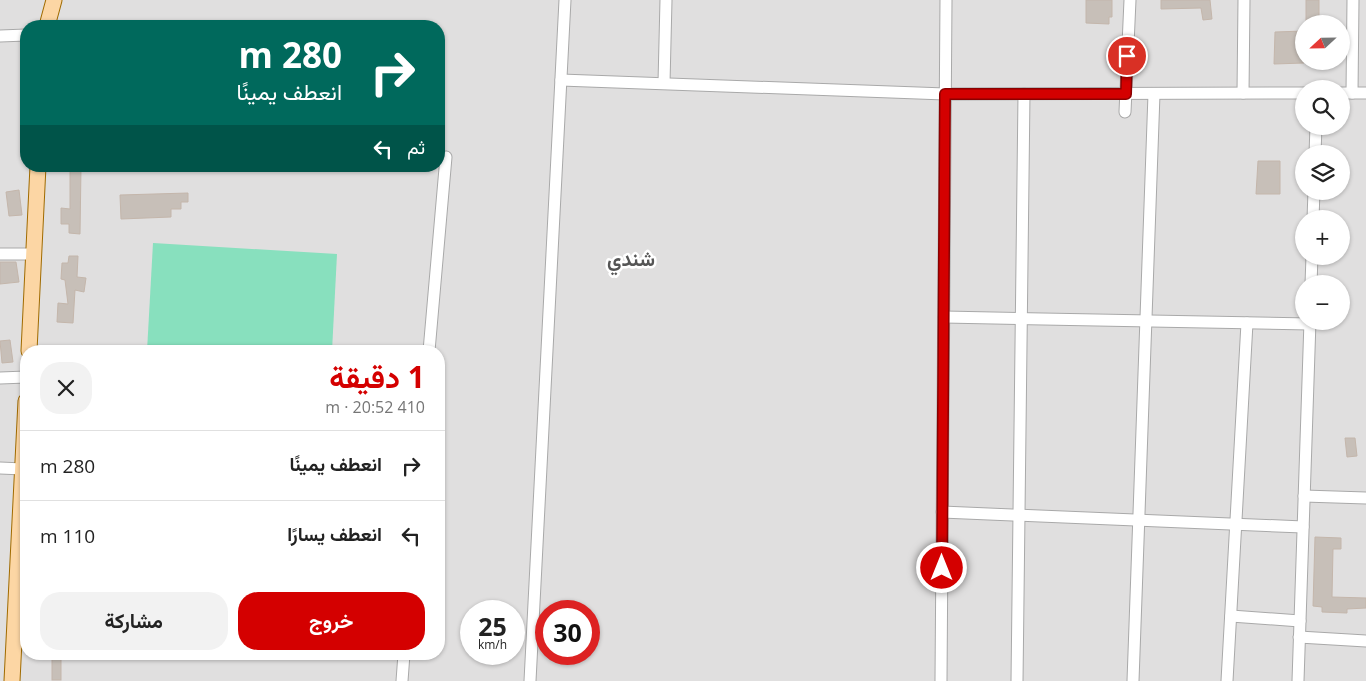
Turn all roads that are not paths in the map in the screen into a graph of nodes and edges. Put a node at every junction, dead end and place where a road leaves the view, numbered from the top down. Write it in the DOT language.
graph roads {
  1 [pos="54,0"];
  2 [pos="565,0"];
  3 [pos="666,0"];
  4 [pos="946,0"];
  5 [pos="1130,0"];
  6 [pos="1244,0"];
  7 [pos="1353,0"];
  8 [pos="49,20"];
  9 [pos="20,35"];
  10 [pos="0,36"];
  11 [pos="561,80"];
  12 [pos="1348,80"];
  13 [pos="664,83"];
  14 [pos="1243,93"];
  15 [pos="1295,93"];
  16 [pos="1350,93"];
  17 [pos="1366,93"];
  18 [pos="945,94"];
  19 [pos="1024,94"];
  20 [pos="1126,94"];
  21 [pos="1154,94"];
  22 [pos="1125,112"];
  23 [pos="446,157"];
  24 [pos="445,168"];
  25 [pos="38,172"];
  26 [pos="445,172"];
  27 [pos="0,254"];
  28 [pos="34,254"];
  29 [pos="944,316"];
  30 [pos="1021,318"];
  31 [pos="1146,321"];
  32 [pos="1247,323"];
  33 [pos="1295,323"];
  34 [pos="1310,330"];
  35 [pos="29,345"];
  36 [pos="430,345"];
  37 [pos="20,377"];
  38 [pos="0,378"];
  39 [pos="0,468"];
  40 [pos="20,470"];
  41 [pos="1304,496"];
  42 [pos="1366,498"];
  43 [pos="942,512"];
  44 [pos="1019,515"];
  45 [pos="1139,520"];
  46 [pos="1236,524"];
  47 [pos="1303,527"];
  48 [pos="20,528"];
  49 [pos="1231,616"];
  50 [pos="1300,621"];
  51 [pos="1300,637"];
  52 [pos="1366,641"];
  53 [pos="404,660"];
  54 [pos="12,681"];
  55 [pos="402,681"];
  56 [pos="530,681"];
  57 [pos="941,681"];
  58 [pos="1017,681"];
  59 [pos="1133,681"];
  60 [pos="1227,681"];
  61 [pos="1298,681"];
  1 -- 8 [label="main road"];
  2 -- 11 [label="street"];
  3 -- 13 [label="street"];
  4 -- 18 [label="street"];
  5 -- 20 [label="street"];
  6 -- 14 [label="street"];
  7 -- 12 [label="street"];
  9 -- 10 [label="street"];
  11 -- 13 [label="street"];
  11 -- 56 [label="street"];
  13 -- 18 [label="street"];
  14 -- 15 [label="street"];
  14 -- 21 [label="street"];
  16 -- 17 [label="street"];
  18 -- 19 [label="street"];
  18 -- 29 [label="street"];
  19 -- 20 [label="street"];
  19 -- 30 [label="street"];
  20 -- 21 [label="street"];
  20 -- 22 [label="street"];
  21 -- 31 [label="street"];
  23 -- 24 [label="street"];
  25 -- 28 [label="main road"];
  26 -- 36 [label="street"];
  27 -- 28 [label="street"];
  28 -- 35 [label="main road"];
  29 -- 30 [label="street"];
  29 -- 43 [label="street"];
  30 -- 31 [label="street"];
  30 -- 44 [label="street"];
  31 -- 32 [label="street"];
  31 -- 45 [label="street"];
  32 -- 33 [label="street"];
  32 -- 46 [label="street"];
  34 -- 41 [label="street"];
  37 -- 38 [label="street"];
  39 -- 40 [label="street"];
  41 -- 42 [label="street"];
  41 -- 47 [label="street"];
  43 -- 44 [label="street"];
  43 -- 57 [label="street"];
  44 -- 45 [label="street"];
  44 -- 58 [label="street"];
  45 -- 46 [label="street"];
  45 -- 59 [label="street"];
  46 -- 47 [label="street"];
  46 -- 49 [label="street"];
  47 -- 50 [label="street"];
  48 -- 54 [label="main road"];
  49 -- 50 [label="street"];
  49 -- 60 [label="street"];
  50 -- 51 [label="street"];
  51 -- 52 [label="street"];
  51 -- 61 [label="street"];
  53 -- 55 [label="street"];
}
